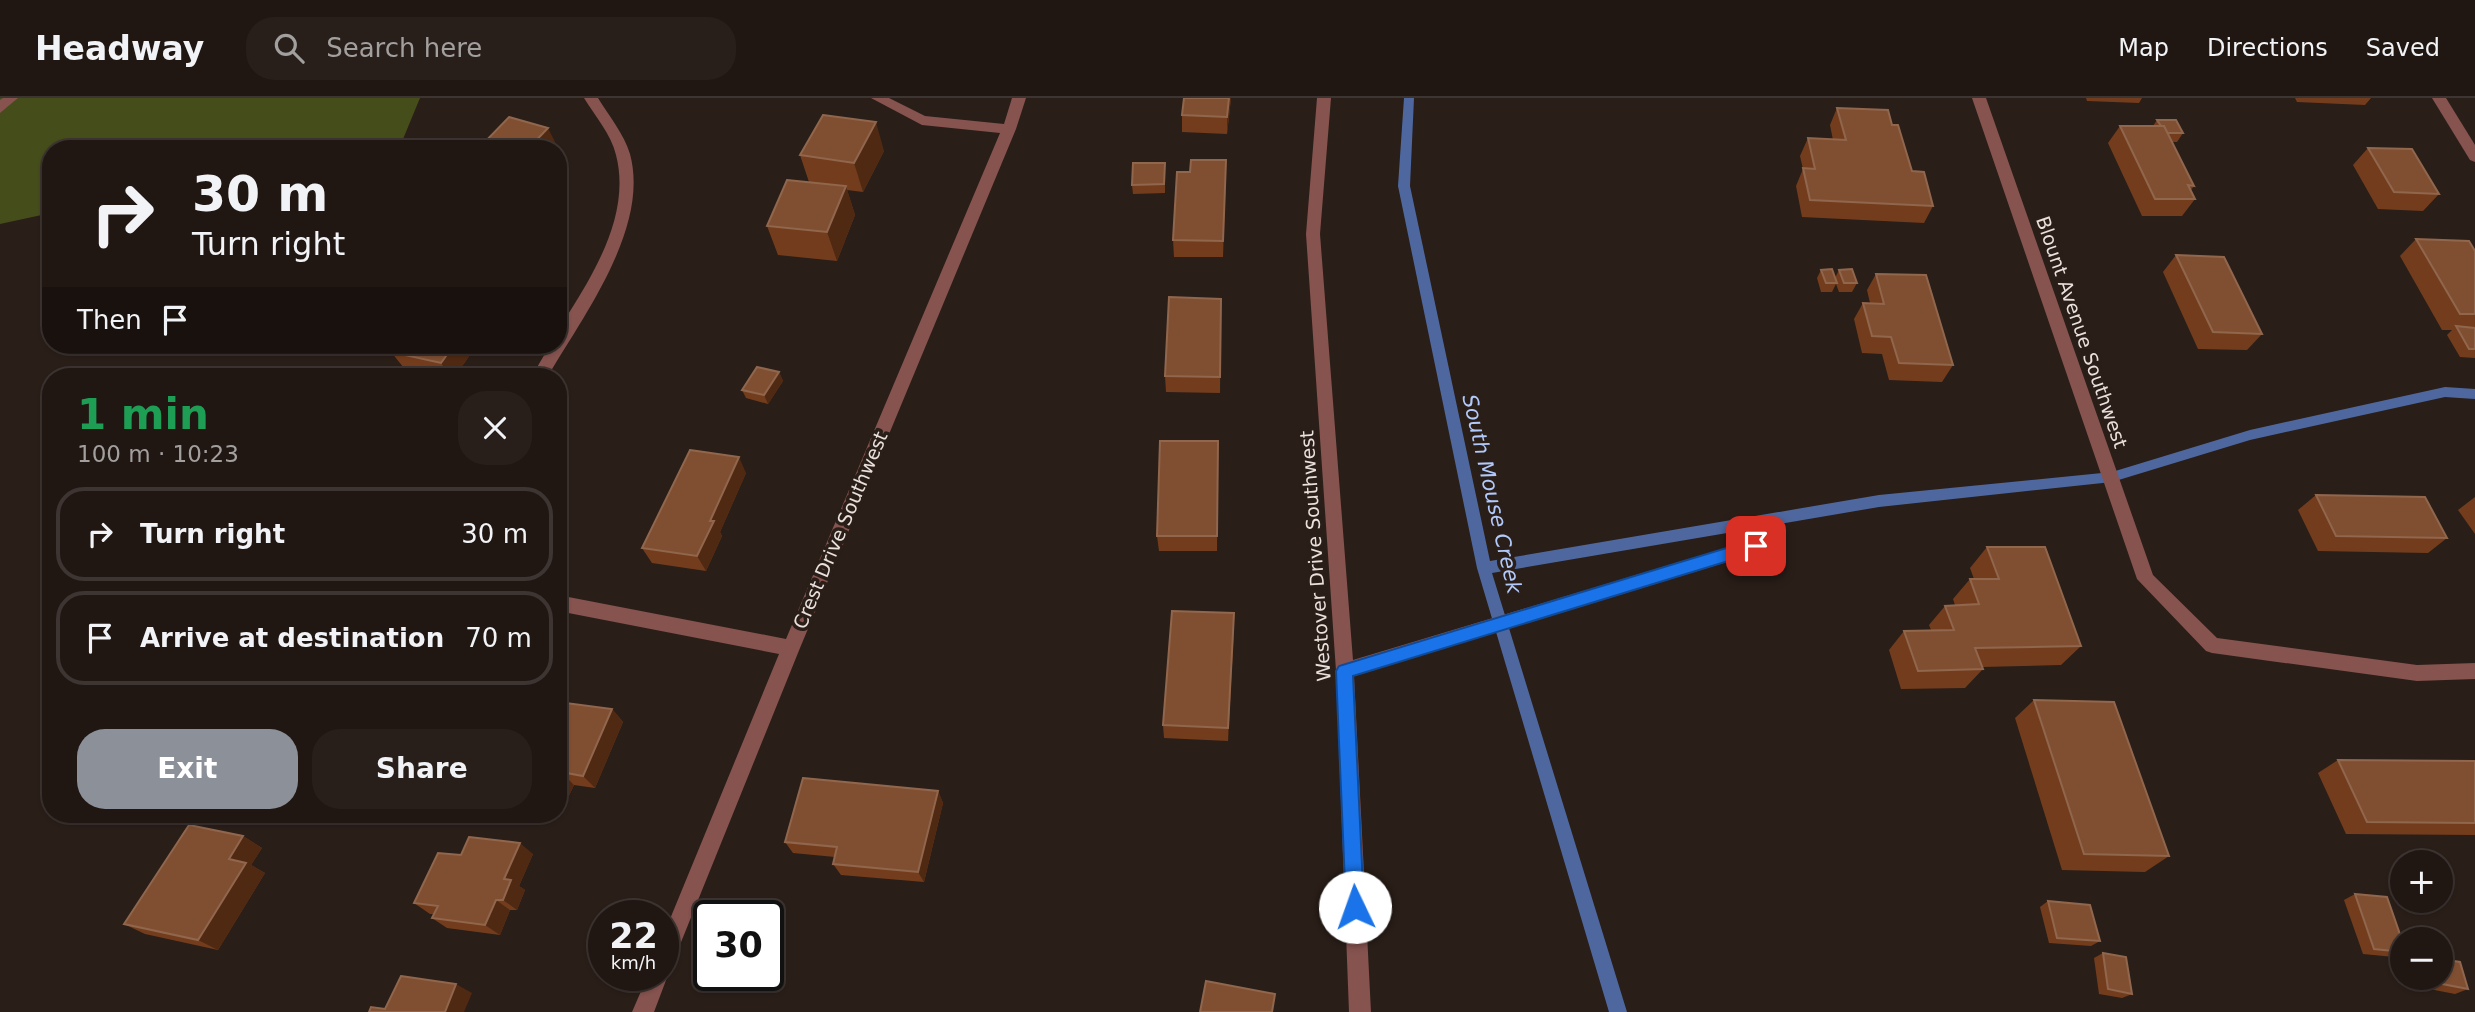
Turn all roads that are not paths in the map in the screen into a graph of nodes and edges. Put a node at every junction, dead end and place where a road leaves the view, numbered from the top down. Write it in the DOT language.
graph roads {
  1 [pos="11,98"];
  2 [pos="591,98"];
  3 [pos="878,98"];
  4 [pos="1019,98"];
  5 [pos="1324,98"];
  6 [pos="1979,98"];
  7 [pos="2438,98"];
  8 [pos="0,108"];
  9 [pos="1009,129"];
  10 [pos="2475,157"];
  11 [pos="567,330"];
  12 [pos="1756,546"];
  13 [pos="567,605"];
  14 [pos="790,648"];
  15 [pos="1345,671"];
  16 [pos="2475,671"];
  17 [pos="679,922"];
  18 [pos="652,991"];
  19 [pos="643,1012"];
  20 [pos="1360,1012"];
  1 -- 8 [label="street"];
  2 -- 11 [label="street"];
  3 -- 9 [label="street"];
  4 -- 9 [label="street, Crest Drive Southwest"];
  5 -- 15 [label="street, Westover Drive Southwest"];
  6 -- 16 [label="street, Blount Avenue Southwest"];
  7 -- 10 [label="street"];
  9 -- 14 [label="street, Crest Drive Southwest"];
  12 -- 15 [label="street"];
  13 -- 14 [label="street"];
  14 -- 17 [label="street, Crest Drive Southwest"];
  15 -- 20 [label="street, Westover Drive Southwest"];
  18 -- 19 [label="street"];
}
